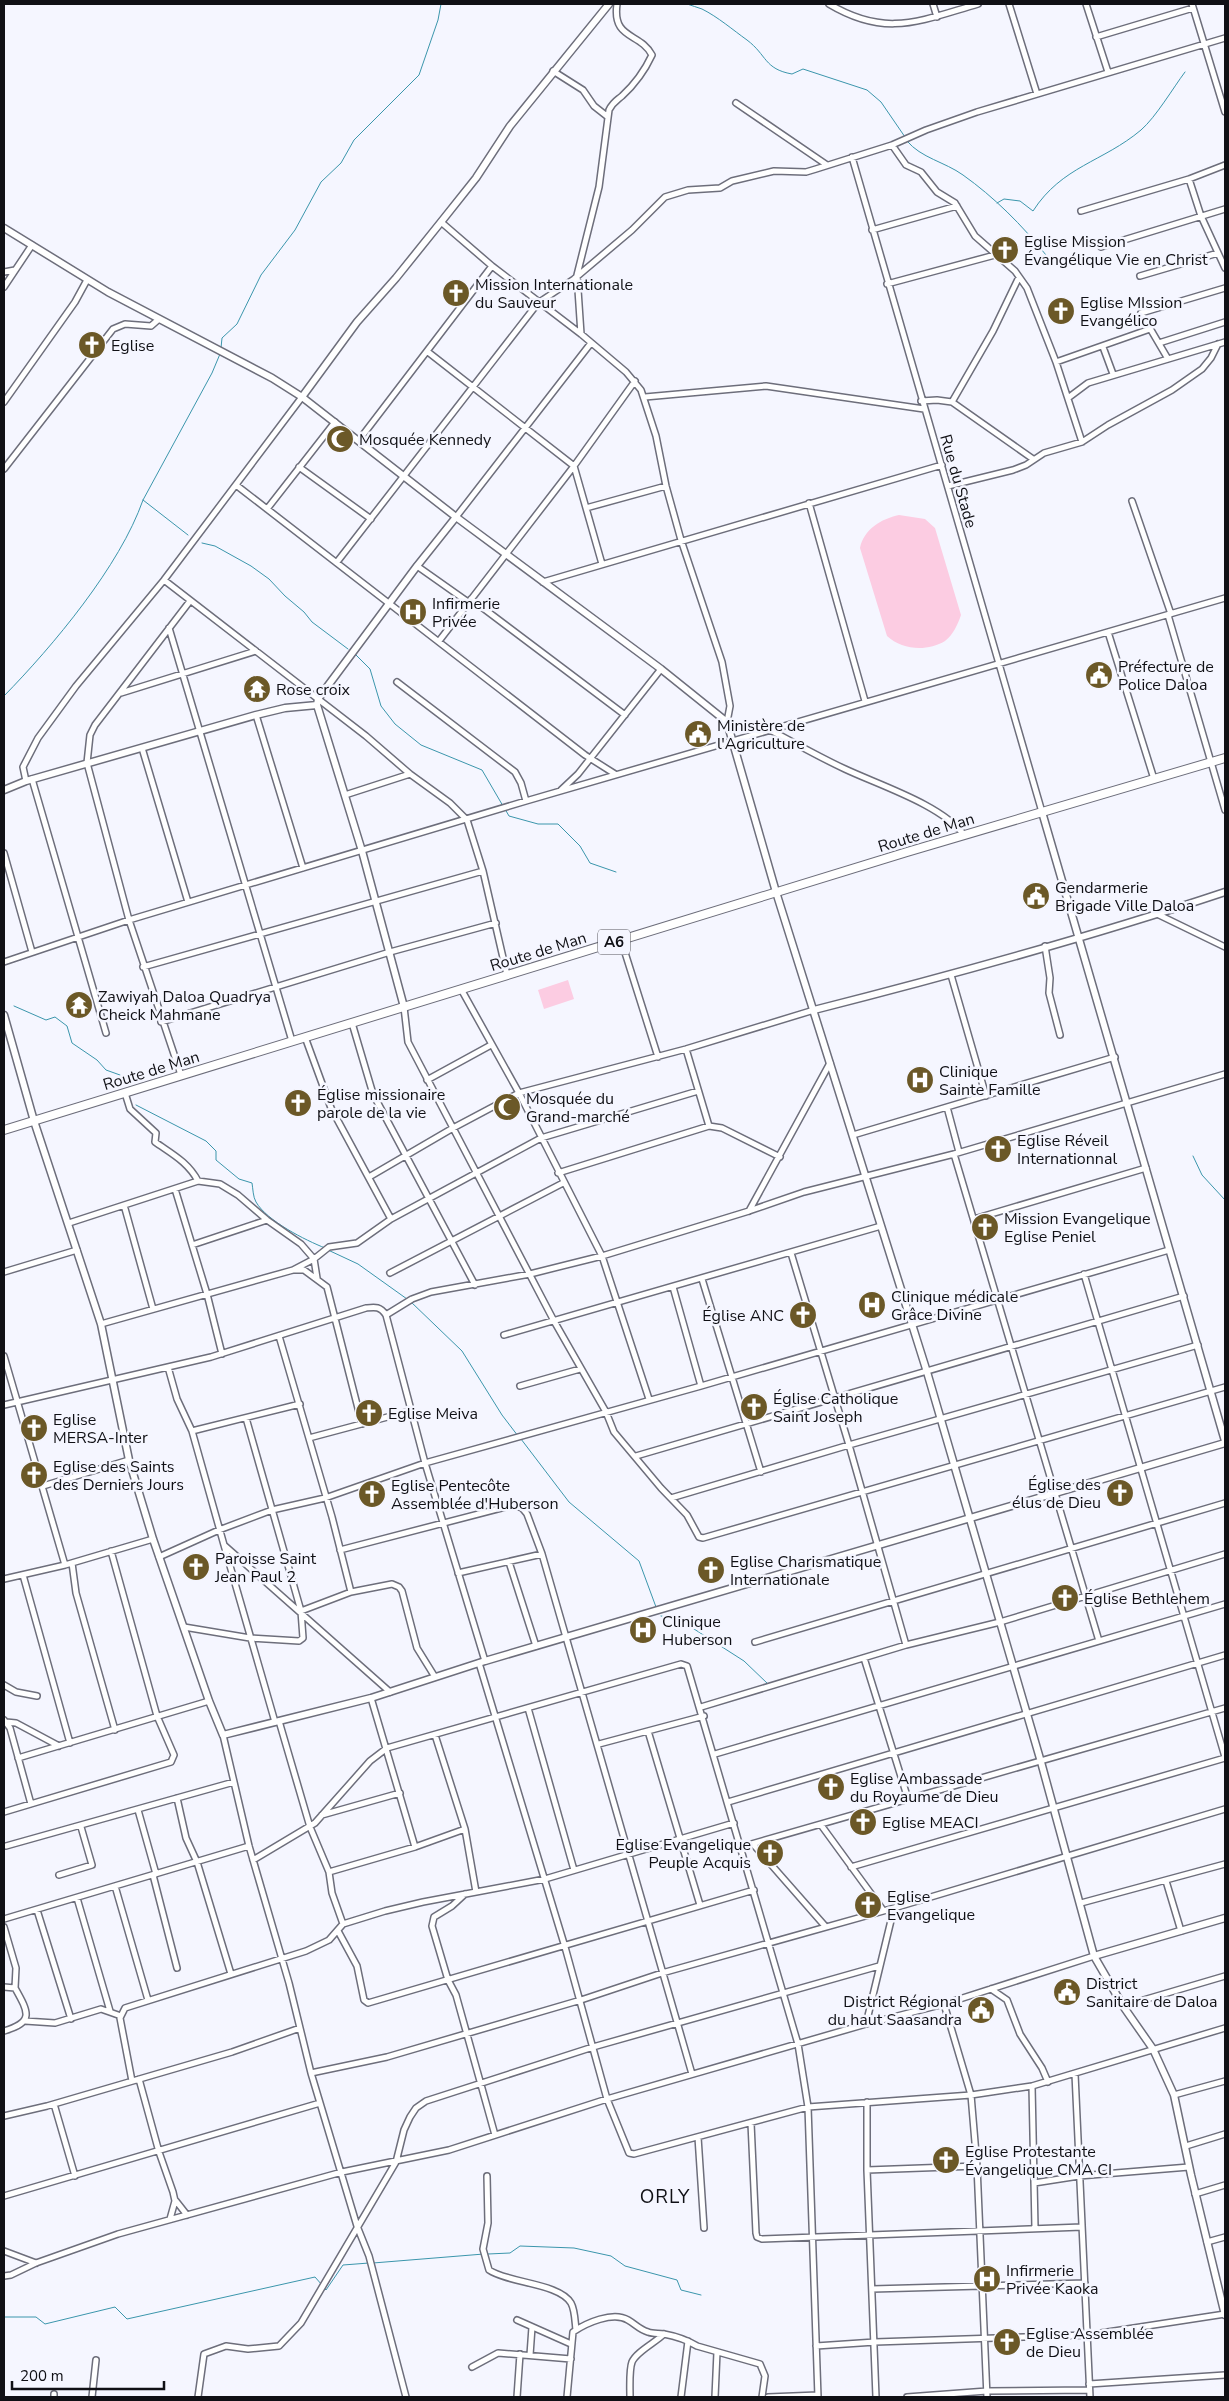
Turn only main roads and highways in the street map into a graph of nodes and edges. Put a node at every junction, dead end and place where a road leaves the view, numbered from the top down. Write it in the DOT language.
graph roads {
  1 [pos="1225,758"];
  2 [pos="4,1130"];
  1 -- 2 [label="highway, Route de Man / A6"];
}
